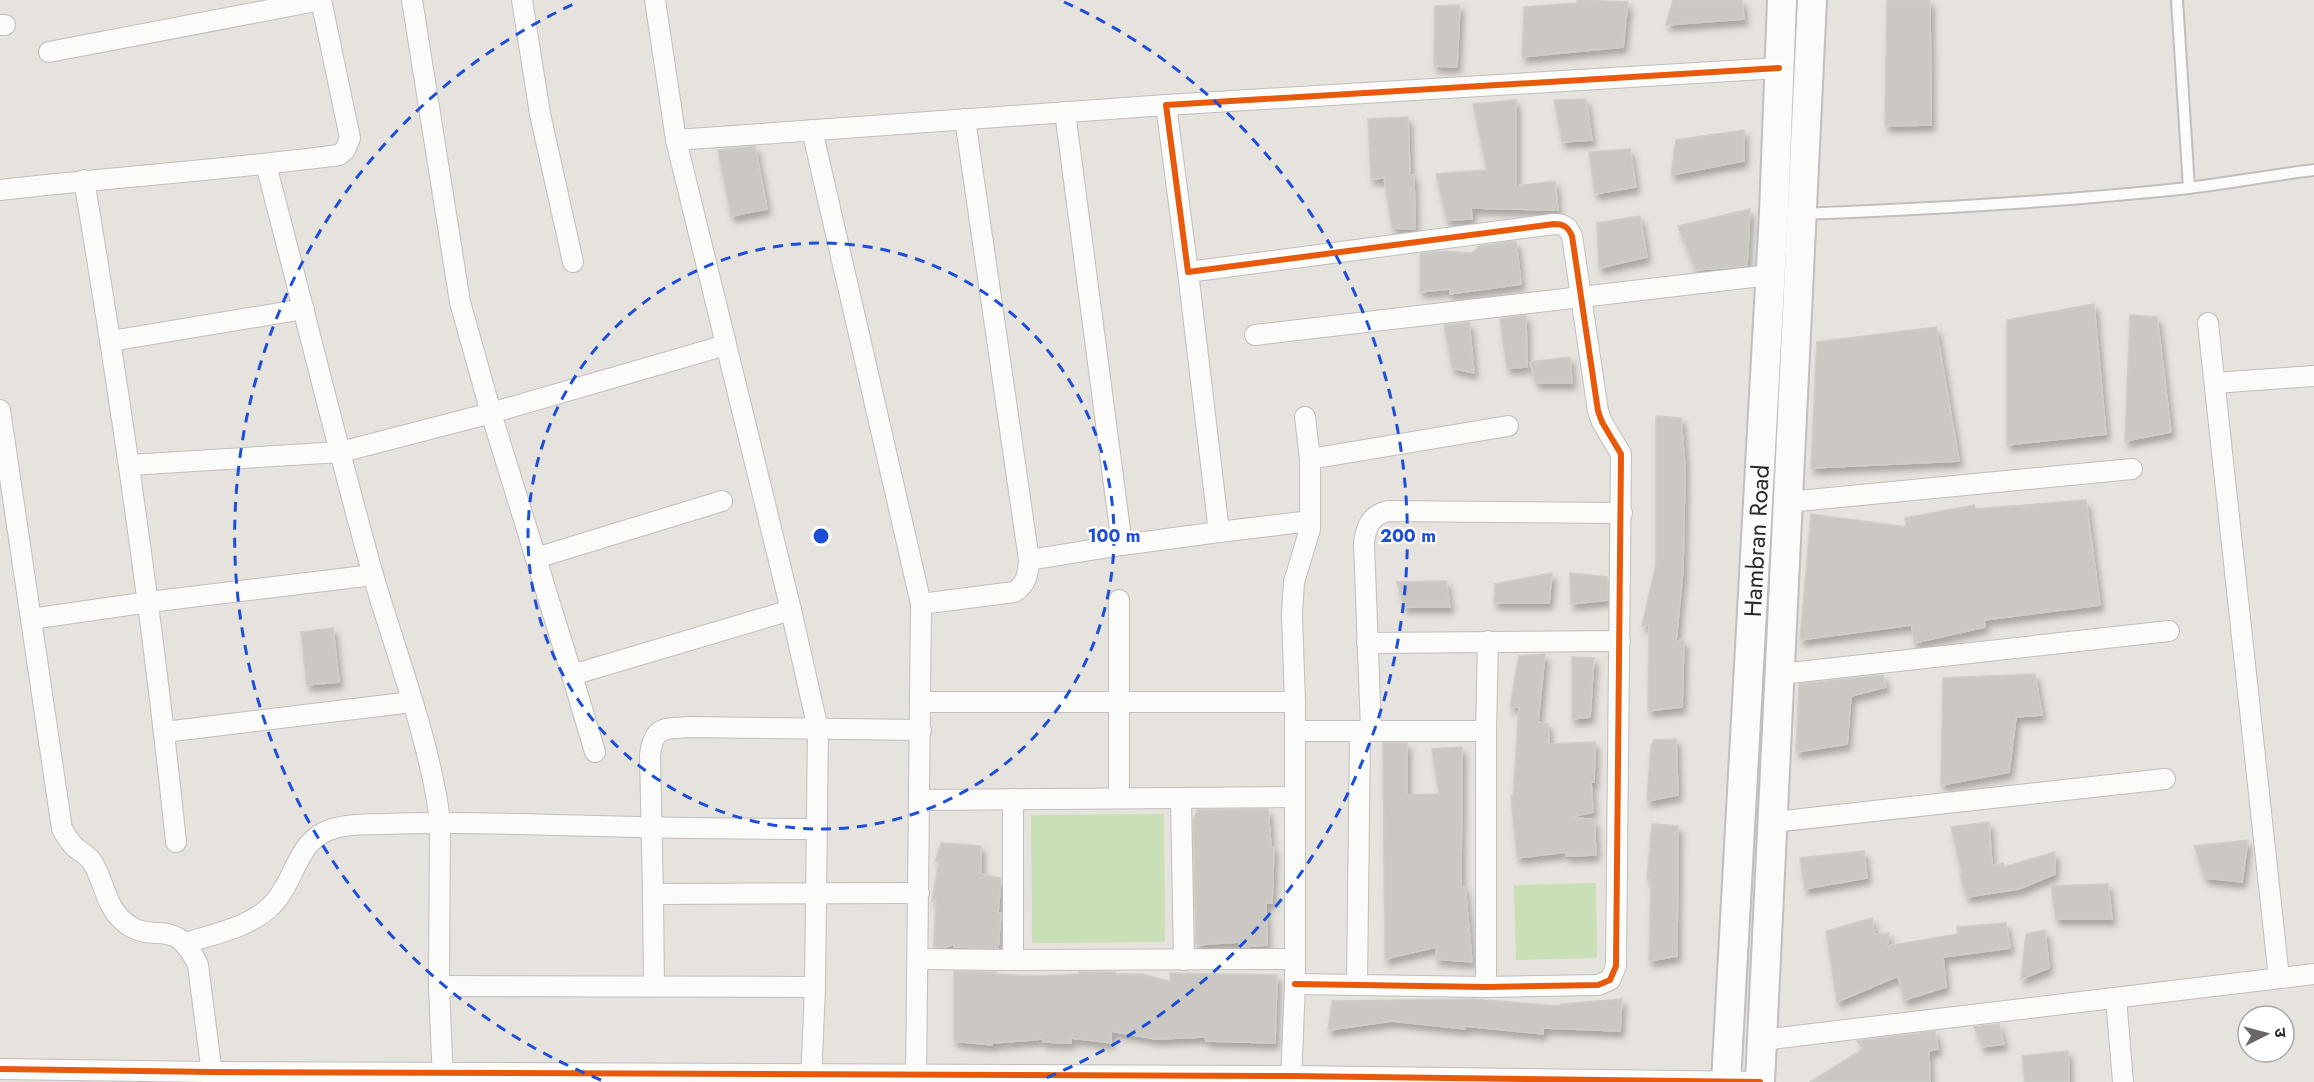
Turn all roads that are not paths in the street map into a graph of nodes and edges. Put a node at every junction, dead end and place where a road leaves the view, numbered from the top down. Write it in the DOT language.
graph roads {
  1 [pos="412,0"];
  2 [pos="522,0"];
  3 [pos="655,0"];
  4 [pos="663,0"];
  5 [pos="1782,0"];
  6 [pos="1812,0"];
  7 [pos="2178,0"];
  8 [pos="49,52"];
  9 [pos="1779,68"];
  10 [pos="1166,105"];
  11 [pos="1065,112"];
  12 [pos="965,119"];
  13 [pos="812,130"];
  14 [pos="676,140"];
  15 [pos="266,165"];
  16 [pos="2313,172"];
  17 [pos="84,180"];
  18 [pos="2189,188"];
  19 [pos="0,190"];
  20 [pos="1788,214"];
  21 [pos="573,262"];
  22 [pos="1188,272"];
  23 [pos="1770,275"];
  24 [pos="1582,297"];
  25 [pos="304,309"];
  26 [pos="2208,323"];
  27 [pos="1256,336"];
  28 [pos="111,341"];
  29 [pos="726,345"];
  30 [pos="2314,376"];
  31 [pos="2215,383"];
  32 [pos="0,410"];
  33 [pos="491,413"];
  34 [pos="1305,417"];
  35 [pos="1508,426"];
  36 [pos="341,452"];
  37 [pos="1310,459"];
  38 [pos="129,465"];
  39 [pos="2132,469"];
  40 [pos="722,501"];
  41 [pos="1788,502"];
  42 [pos="1622,513"];
  43 [pos="1310,521"];
  44 [pos="1220,532"];
  45 [pos="1122,545"];
  46 [pos="536,558"];
  47 [pos="1029,560"];
  48 [pos="373,575"];
  49 [pos="1119,600"];
  50 [pos="149,602"];
  51 [pos="921,604"];
  52 [pos="792,610"];
  53 [pos="31,619"];
  54 [pos="2169,631"];
  55 [pos="1488,641"];
  56 [pos="1620,641"];
  57 [pos="1367,643"];
  58 [pos="1781,674"];
  59 [pos="572,675"];
  60 [pos="412,702"];
  61 [pos="920,702"];
  62 [pos="1121,702"];
  63 [pos="1295,702"];
  64 [pos="818,729"];
  65 [pos="921,730"];
  66 [pos="1295,731"];
  67 [pos="1366,731"];
  68 [pos="1486,731"];
  69 [pos="165,732"];
  70 [pos="595,752"];
  71 [pos="2165,778"];
  72 [pos="1295,797"];
  73 [pos="1119,798"];
  74 [pos="1181,798"];
  75 [pos="1013,799"];
  76 [pos="920,800"];
  77 [pos="440,821"];
  78 [pos="1774,822"];
  79 [pos="651,828"];
  80 [pos="817,829"];
  81 [pos="176,842"];
  82 [pos="816,893"];
  83 [pos="919,893"];
  84 [pos="652,894"];
  85 [pos="186,943"];
  86 [pos="918,959"];
  87 [pos="1295,959"];
  88 [pos="1013,960"];
  89 [pos="1184,960"];
  90 [pos="2314,974"];
  91 [pos="2279,978"];
  92 [pos="1295,984"];
  93 [pos="1357,985"];
  94 [pos="440,986"];
  95 [pos="654,986"];
  96 [pos="815,987"];
  97 [pos="1486,987"];
  98 [pos="2116,998"];
  99 [pos="1762,1040"];
  100 [pos="0,1069"];
  101 [pos="212,1077"];
  102 [pos="443,1078"];
  103 [pos="811,1078"];
  104 [pos="916,1079"];
  105 [pos="1291,1079"];
  106 [pos="1726,1081"];
  107 [pos="1760,1082"];
  108 [pos="2123,1082"];
  1 -- 33 [label="street"];
  2 -- 21 [label="street"];
  3 -- 4 [label="street"];
  3 -- 14 [label="street"];
  5 -- 9 [label="main road, Hambran Road"];
  6 -- 20 [label="main road, Hambran Road"];
  7 -- 18 [label="lane"];
  8 -- 15 [label="street"];
  9 -- 10 [label="street"];
  9 -- 20 [label="main road, Hambran Road"];
  10 -- 11 [label="street"];
  10 -- 22 [label="street"];
  11 -- 12 [label="street"];
  11 -- 45 [label="street"];
  12 -- 13 [label="street"];
  12 -- 47 [label="street"];
  13 -- 14 [label="street"];
  13 -- 51 [label="street"];
  14 -- 29 [label="street"];
  15 -- 17 [label="street"];
  15 -- 25 [label="street"];
  16 -- 18 [label="lane"];
  17 -- 19 [label="street"];
  17 -- 28 [label="street"];
  18 -- 20 [label="lane"];
  20 -- 23 [label="main road, Hambran Road"];
  20 -- 41 [label="main road, Hambran Road"];
  22 -- 24 [label="street"];
  22 -- 44 [label="street"];
  23 -- 24 [label="street"];
  23 -- 106 [label="main road, Hambran Road"];
  24 -- 27 [label="street"];
  24 -- 42 [label="street"];
  25 -- 28 [label="street"];
  25 -- 36 [label="street"];
  26 -- 31 [label="street"];
  28 -- 38 [label="street"];
  29 -- 33 [label="street"];
  29 -- 52 [label="street"];
  30 -- 31 [label="street"];
  31 -- 91 [label="street"];
  32 -- 53 [label="street"];
  33 -- 36 [label="street"];
  33 -- 46 [label="street"];
  34 -- 37 [label="street"];
  35 -- 37 [label="street"];
  36 -- 38 [label="street"];
  36 -- 48 [label="street"];
  37 -- 43 [label="street"];
  38 -- 50 [label="street"];
  39 -- 41 [label="street"];
  40 -- 46 [label="street"];
  41 -- 58 [label="main road, Hambran Road"];
  42 -- 56 [label="street"];
  42 -- 57 [label="street"];
  43 -- 44 [label="street"];
  43 -- 63 [label="street"];
  44 -- 45 [label="street"];
  45 -- 47 [label="street"];
  46 -- 59 [label="street"];
  47 -- 51 [label="street"];
  48 -- 50 [label="street"];
  48 -- 60 [label="street"];
  49 -- 62 [label="street"];
  50 -- 53 [label="street"];
  50 -- 69 [label="street"];
  51 -- 61 [label="street"];
  52 -- 59 [label="street"];
  52 -- 64 [label="street"];
  53 -- 85 [label="street"];
  54 -- 58 [label="street"];
  55 -- 56 [label="street"];
  55 -- 57 [label="street"];
  55 -- 68 [label="street"];
  56 -- 97 [label="street"];
  57 -- 67 [label="street"];
  58 -- 78 [label="main road, Hambran Road"];
  59 -- 70 [label="street"];
  60 -- 69 [label="street"];
  60 -- 77 [label="street"];
  61 -- 62 [label="street"];
  61 -- 65 [label="street"];
  62 -- 63 [label="street"];
  62 -- 73 [label="street"];
  63 -- 66 [label="street"];
  64 -- 65 [label="street"];
  64 -- 79 [label="street"];
  64 -- 80 [label="street"];
  65 -- 76 [label="street"];
  66 -- 67 [label="street"];
  66 -- 72 [label="street"];
  67 -- 68 [label="street"];
  67 -- 93 [label="street"];
  68 -- 97 [label="street"];
  69 -- 81 [label="street"];
  71 -- 78 [label="street"];
  72 -- 74 [label="street"];
  72 -- 87 [label="street"];
  73 -- 74 [label="street"];
  73 -- 75 [label="street"];
  74 -- 89 [label="street"];
  75 -- 76 [label="street"];
  75 -- 88 [label="street"];
  76 -- 83 [label="street"];
  77 -- 79 [label="street"];
  77 -- 85 [label="street"];
  77 -- 94 [label="street"];
  78 -- 99 [label="main road, Hambran Road"];
  79 -- 80 [label="street"];
  79 -- 84 [label="street"];
  80 -- 82 [label="street"];
  82 -- 83 [label="street"];
  82 -- 84 [label="street"];
  82 -- 96 [label="street"];
  83 -- 86 [label="street"];
  84 -- 95 [label="street"];
  85 -- 101 [label="street"];
  86 -- 88 [label="street"];
  86 -- 104 [label="street"];
  87 -- 89 [label="street"];
  87 -- 92 [label="street"];
  88 -- 89 [label="street"];
  90 -- 91 [label="street"];
  91 -- 98 [label="street"];
  92 -- 93 [label="street"];
  92 -- 105 [label="street"];
  93 -- 97 [label="street"];
  94 -- 95 [label="street"];
  94 -- 102 [label="street"];
  95 -- 96 [label="street"];
  96 -- 103 [label="street"];
  98 -- 99 [label="street"];
  98 -- 108 [label="street"];
  99 -- 107 [label="main road, Hambran Road"];
  100 -- 101 [label="street"];
  101 -- 102 [label="street"];
  102 -- 103 [label="street"];
  103 -- 104 [label="street"];
  104 -- 105 [label="street"];
  105 -- 106 [label="street"];
  106 -- 107 [label="street"];
}
